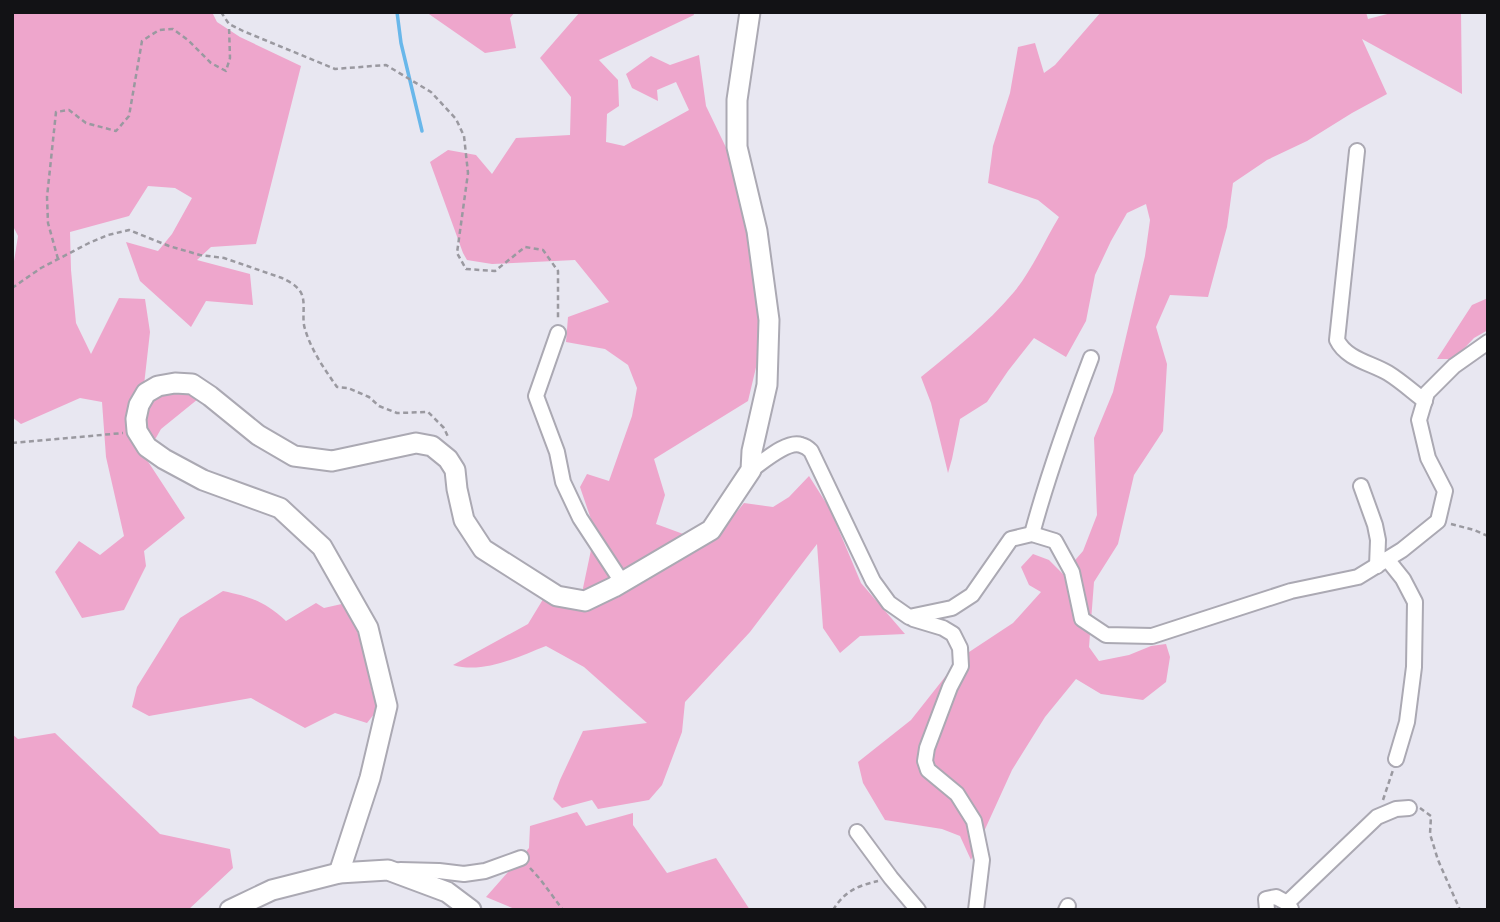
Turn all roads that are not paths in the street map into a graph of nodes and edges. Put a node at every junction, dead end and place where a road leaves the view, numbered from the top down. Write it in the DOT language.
graph roads {
  1 [pos="750,12"];
  2 [pos="1357,151"];
  3 [pos="558,333"];
  4 [pos="1488,342"];
  5 [pos="1091,358"];
  6 [pos="1425,401"];
  7 [pos="751,470"];
  8 [pos="1361,486"];
  9 [pos="1032,534"];
  10 [pos="1382,563"];
  11 [pos="622,582"];
  12 [pos="909,617"];
  13 [pos="1396,759"];
  14 [pos="1409,808"];
  15 [pos="857,832"];
  16 [pos="521,858"];
  17 [pos="388,870"];
  18 [pos="338,873"];
  19 [pos="1289,906"];
  20 [pos="230,910"];
  21 [pos="471,910"];
  22 [pos="918,910"];
  23 [pos="976,910"];
  24 [pos="1267,910"];
  1 -- 7 [label="street"];
  2 -- 6 [label="street"];
  3 -- 11 [label="street"];
  4 -- 6 [label="street"];
  5 -- 9 [label="street"];
  6 -- 10 [label="street"];
  7 -- 11 [label="street"];
  7 -- 12 [label="street"];
  8 -- 10 [label="street"];
  9 -- 10 [label="street"];
  9 -- 12 [label="street"];
  10 -- 13 [label="street"];
  11 -- 18 [label="street"];
  12 -- 23 [label="street"];
  14 -- 19 [label="street"];
  15 -- 22 [label="street"];
  16 -- 17 [label="street"];
  17 -- 18 [label="street"];
  17 -- 21 [label="street"];
  18 -- 20 [label="street"];
  19 -- 24 [label="street"];
}
